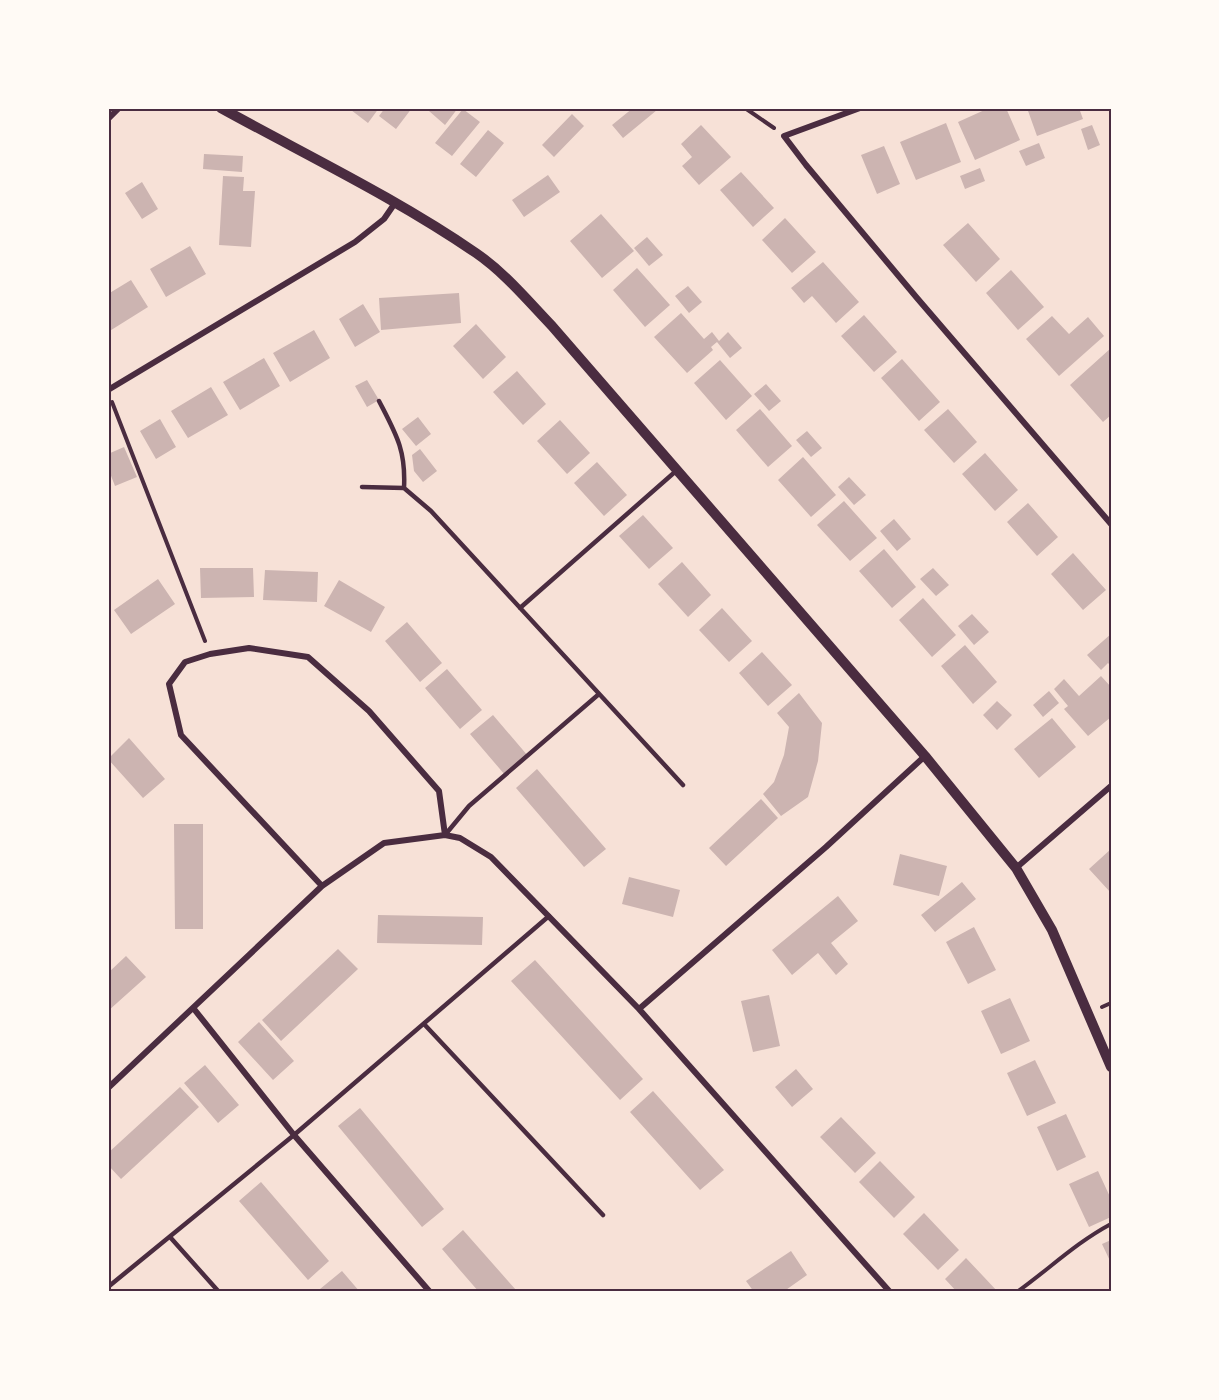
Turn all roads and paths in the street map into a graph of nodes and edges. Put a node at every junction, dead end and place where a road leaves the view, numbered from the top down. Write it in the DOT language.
graph roads {
  1 [pos="120,108"];
  2 [pos="221,108"];
  3 [pos="745,108"];
  4 [pos="860,108"];
  5 [pos="108,119"];
  6 [pos="784,136"];
  7 [pos="395,203"];
  8 [pos="108,392"];
  9 [pos="379,401"];
  10 [pos="677,470"];
  11 [pos="362,487"];
  12 [pos="404,488"];
  13 [pos="1111,524"];
  14 [pos="520,608"];
  15 [pos="210,654"];
  16 [pos="599,694"];
  17 [pos="925,756"];
  18 [pos="683,785"];
  19 [pos="1111,786"];
  20 [pos="445,835"];
  21 [pos="1016,868"];
  22 [pos="322,886"];
  23 [pos="549,916"];
  24 [pos="194,1009"];
  25 [pos="639,1009"];
  26 [pos="424,1024"];
  27 [pos="1111,1066"];
  28 [pos="108,1088"];
  29 [pos="294,1135"];
  30 [pos="603,1215"];
  31 [pos="1111,1224"];
  32 [pos="170,1238"];
  33 [pos="108,1287"];
  34 [pos="219,1292"];
  35 [pos="430,1292"];
  36 [pos="889,1292"];
  37 [pos="1017,1292"];
  1 -- 5 [label="street"];
  2 -- 7 [label="street"];
  3 -- 6 [label="path"];
  4 -- 6 [label="street"];
  6 -- 13 [label="street"];
  7 -- 8 [label="street"];
  7 -- 10 [label="street"];
  8 -- 15 [label="path"];
  9 -- 12 [label="lane"];
  10 -- 14 [label="lane"];
  10 -- 17 [label="street"];
  11 -- 12 [label="lane"];
  12 -- 14 [label="lane"];
  14 -- 16 [label="lane"];
  15 -- 20 [label="street"];
  15 -- 22 [label="street"];
  16 -- 18 [label="lane"];
  16 -- 20 [label="lane"];
  17 -- 21 [label="street"];
  17 -- 25 [label="street"];
  19 -- 21 [label="street"];
  20 -- 22 [label="street"];
  20 -- 23 [label="street"];
  21 -- 27 [label="street"];
  22 -- 24 [label="street"];
  23 -- 25 [label="street"];
  23 -- 26 [label="lane"];
  24 -- 28 [label="street"];
  24 -- 29 [label="street"];
  25 -- 36 [label="street"];
  26 -- 29 [label="lane"];
  26 -- 30 [label="lane"];
  29 -- 32 [label="lane"];
  29 -- 35 [label="street"];
  31 -- 37 [label="path"];
  32 -- 33 [label="lane"];
  32 -- 34 [label="lane"];
}
